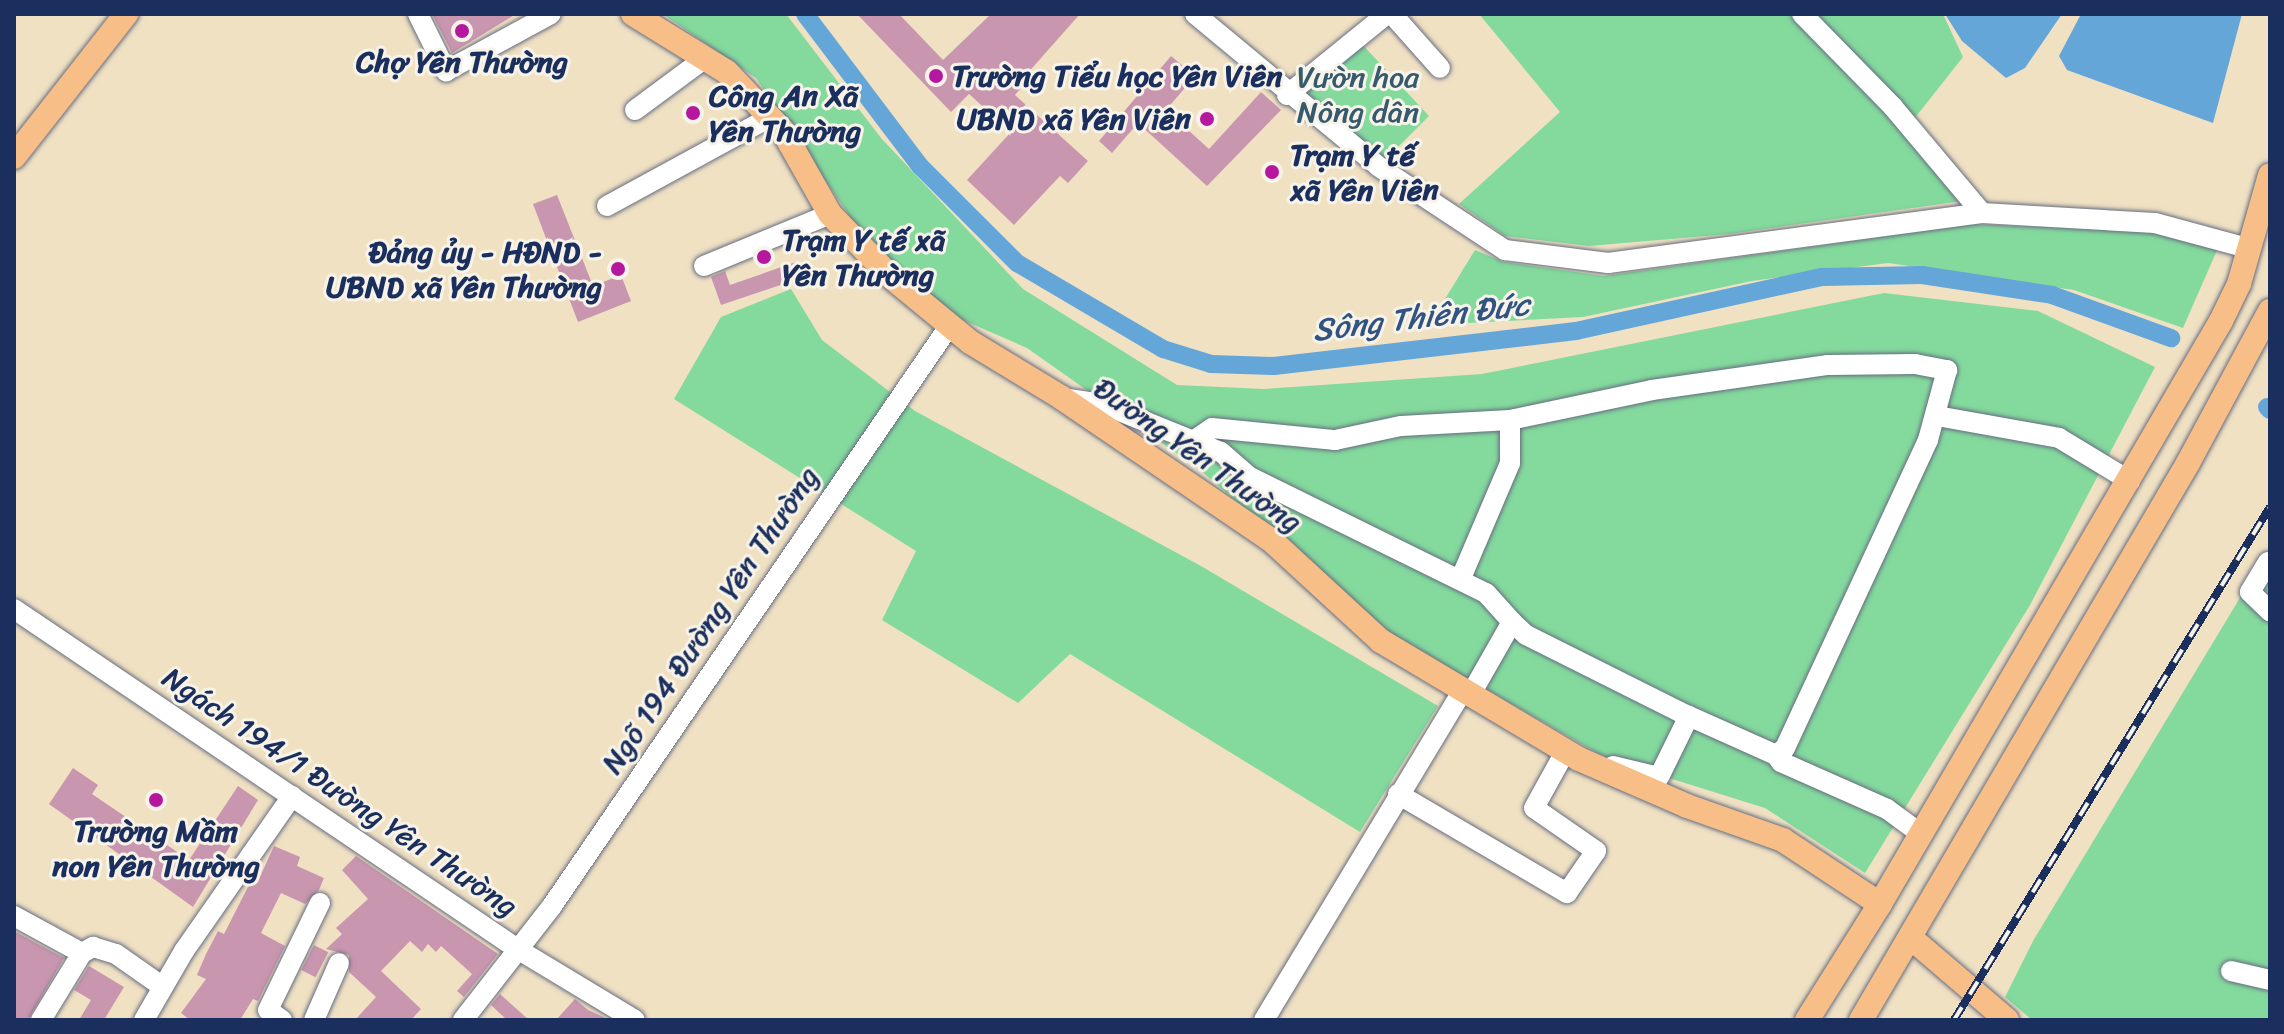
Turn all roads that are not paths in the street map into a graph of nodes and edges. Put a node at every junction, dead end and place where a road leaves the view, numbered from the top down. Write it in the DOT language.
graph roads {
  1 [pos="126,14"];
  2 [pos="418,14"];
  3 [pos="551,14"];
  4 [pos="633,14"];
  5 [pos="1195,14"];
  6 [pos="1390,14"];
  7 [pos="1802,14"];
  8 [pos="704,59"];
  9 [pos="1440,68"];
  10 [pos="1287,95"];
  11 [pos="635,110"];
  12 [pos="770,117"];
  13 [pos="14,157"];
  14 [pos="2270,175"];
  15 [pos="607,206"];
  16 [pos="1982,213"];
  17 [pos="830,214"];
  18 [pos="2251,249"];
  19 [pos="704,266"];
  20 [pos="2270,311"];
  21 [pos="950,325"];
  22 [pos="1062,398"];
  23 [pos="1937,416"];
  24 [pos="1510,420"];
  25 [pos="2163,422"];
  26 [pos="1193,441"];
  27 [pos="2200,442"];
  28 [pos="2130,481"];
  29 [pos="2268,562"];
  30 [pos="1461,578"];
  31 [pos="14,609"];
  32 [pos="2270,611"];
  33 [pos="1512,622"];
  34 [pos="1467,692"];
  35 [pos="1689,716"];
  36 [pos="1566,750"];
  37 [pos="1776,755"];
  38 [pos="1603,767"];
  39 [pos="1398,794"];
  40 [pos="292,796"];
  41 [pos="1938,806"];
  42 [pos="1976,827"];
  43 [pos="1921,834"];
  44 [pos="320,903"];
  45 [pos="1880,904"];
  46 [pos="14,916"];
  47 [pos="1911,938"];
  48 [pos="519,950"];
  49 [pos="82,953"];
  50 [pos="339,963"];
  51 [pos="2231,971"];
  52 [pos="2270,980"];
  53 [pos="163,987"];
  54 [pos="41,1020"];
  55 [pos="144,1020"];
  56 [pos="282,1020"];
  57 [pos="314,1020"];
  58 [pos="463,1020"];
  59 [pos="635,1020"];
  60 [pos="1264,1020"];
  61 [pos="1807,1020"];
  62 [pos="1861,1020"];
  63 [pos="2007,1020"];
  1 -- 13 [label="main road"];
  2 -- 3 [label="street"];
  4 -- 8 [label="main road, Đường Yên Thường"];
  5 -- 10 [label="street"];
  6 -- 9 [label="street"];
  6 -- 10 [label="street"];
  7 -- 16 [label="street"];
  8 -- 11 [label="street"];
  8 -- 12 [label="main road, Đường Yên Thường"];
  10 -- 16 [label="street"];
  12 -- 15 [label="street"];
  12 -- 17 [label="main road, Đường Yên Thường"];
  14 -- 18 [label="main road"];
  16 -- 18 [label="street"];
  17 -- 19 [label="street"];
  17 -- 21 [label="main road, Đường Yên Thường"];
  18 -- 25 [label="main road"];
  20 -- 27 [label="main road"];
  21 -- 22 [label="main road, Đường Yên Thường"];
  21 -- 48 [label="street, Ngõ 194 Đường Yên Thường"];
  22 -- 26 [label="street"];
  22 -- 34 [label="main road, Đường Yên Thường"];
  23 -- 24 [label="street"];
  23 -- 28 [label="street"];
  23 -- 37 [label="street"];
  24 -- 26 [label="street"];
  24 -- 30 [label="street"];
  25 -- 27 [label="main road"];
  25 -- 28 [label="main road"];
  26 -- 30 [label="street"];
  27 -- 42 [label="main road"];
  28 -- 41 [label="main road"];
  29 -- 32 [label="street"];
  30 -- 33 [label="street"];
  31 -- 40 [label="street, Ngách 194/1 Đường Yên Thường"];
  33 -- 34 [label="street"];
  33 -- 35 [label="street"];
  34 -- 36 [label="main road, Đường Yên Thường"];
  34 -- 39 [label="street"];
  35 -- 37 [label="street"];
  35 -- 38 [label="street"];
  36 -- 38 [label="main road, Đường Yên Thường"];
  36 -- 39 [label="street"];
  37 -- 43 [label="street"];
  38 -- 45 [label="main road, Đường Yên Thường"];
  39 -- 60 [label="street"];
  40 -- 48 [label="street, Ngách 194/1 Đường Yên Thường"];
  40 -- 53 [label="street"];
  41 -- 42 [label="main road"];
  41 -- 43 [label="main road"];
  42 -- 47 [label="main road"];
  43 -- 45 [label="main road"];
  44 -- 56 [label="street"];
  45 -- 61 [label="main road"];
  46 -- 49 [label="street"];
  47 -- 62 [label="main road"];
  47 -- 63 [label="main road"];
  48 -- 58 [label="street, Ngõ 194 Đường Yên Thường"];
  48 -- 59 [label="street, Ngách 194/1 Đường Yên Thường"];
  49 -- 53 [label="street"];
  49 -- 54 [label="street"];
  50 -- 57 [label="street"];
  51 -- 52 [label="street"];
  53 -- 55 [label="street"];
}
